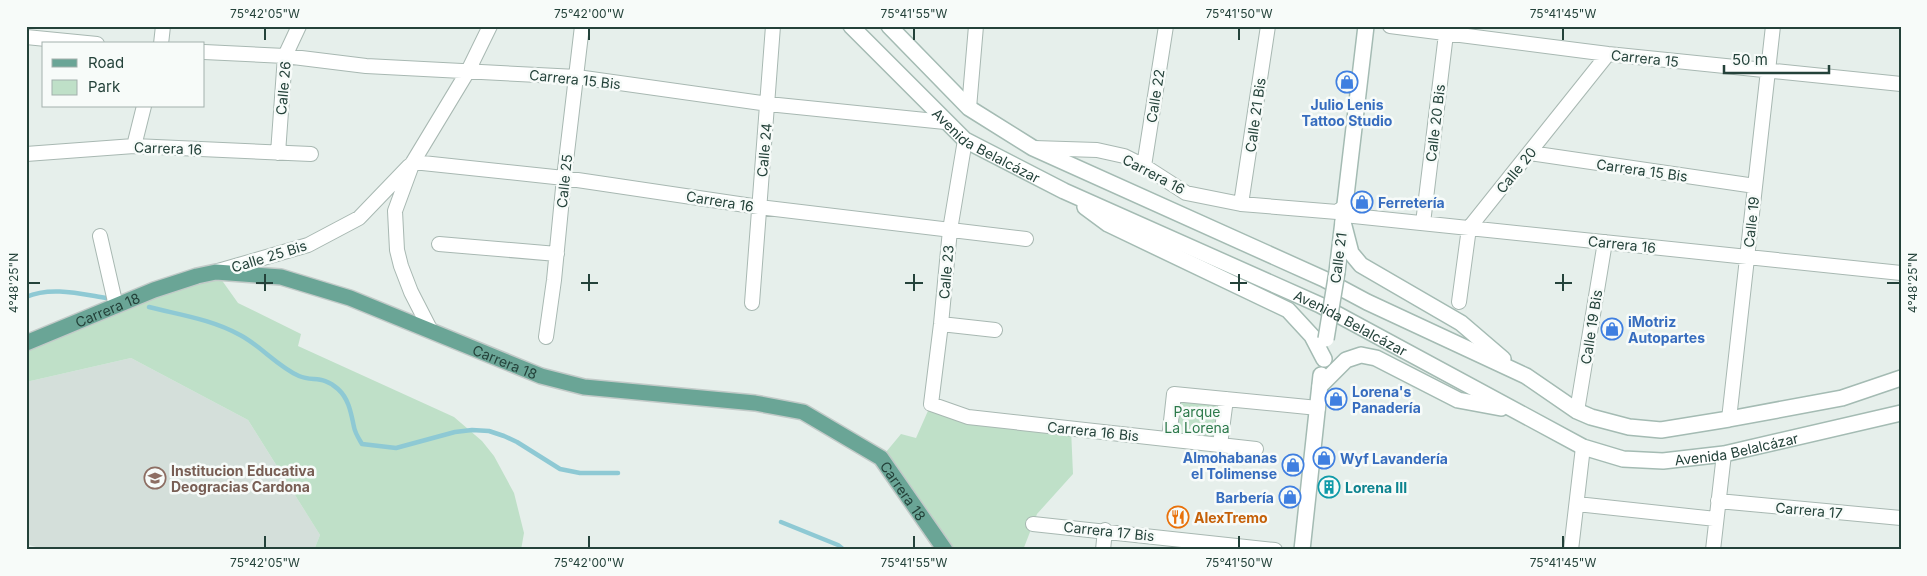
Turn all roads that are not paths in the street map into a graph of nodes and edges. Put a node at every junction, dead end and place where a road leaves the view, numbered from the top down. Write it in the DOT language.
graph roads {
  1 [pos="163,26"];
  2 [pos="299,26"];
  3 [pos="490,26"];
  4 [pos="582,26"];
  5 [pos="773,26"];
  6 [pos="850,26"];
  7 [pos="889,26"];
  8 [pos="976,26"];
  9 [pos="1166,26"];
  10 [pos="1268,26"];
  11 [pos="1366,26"];
  12 [pos="1390,26"];
  13 [pos="1772,26"];
  14 [pos="1451,30"];
  15 [pos="26,37"];
  16 [pos="77,42"];
  17 [pos="161,42"];
  18 [pos="205,52"];
  19 [pos="1608,54"];
  20 [pos="285,56"];
  21 [pos="1768,70"];
  22 [pos="468,71"];
  23 [pos="577,77"];
  24 [pos="1901,84"];
  25 [pos="768,104"];
  26 [pos="144,108"];
  27 [pos="969,108"];
  28 [pos="945,122"];
  29 [pos="965,140"];
  30 [pos="134,146"];
  31 [pos="1033,148"];
  32 [pos="278,153"];
  33 [pos="1530,153"];
  34 [pos="26,154"];
  35 [pos="311,154"];
  36 [pos="414,162"];
  37 [pos="1144,166"];
  38 [pos="564,178"];
  39 [pos="1755,186"];
  40 [pos="1064,191"];
  41 [pos="1241,204"];
  42 [pos="760,207"];
  43 [pos="1341,214"];
  44 [pos="1423,223"];
  45 [pos="1469,228"];
  46 [pos="950,230"];
  47 [pos="100,236"];
  48 [pos="1026,239"];
  49 [pos="1605,242"];
  50 [pos="438,244"];
  51 [pos="557,254"];
  52 [pos="1747,257"];
  53 [pos="216,272"];
  54 [pos="1901,273"];
  55 [pos="1459,302"];
  56 [pos="752,303"];
  57 [pos="116,306"];
  58 [pos="941,324"];
  59 [pos="995,330"];
  60 [pos="431,331"];
  61 [pos="546,337"];
  62 [pos="26,343"];
  63 [pos="1324,359"];
  64 [pos="1526,376"];
  65 [pos="1901,378"];
  66 [pos="1320,386"];
  67 [pos="1226,399"];
  68 [pos="931,404"];
  69 [pos="1318,408"];
  70 [pos="1577,411"];
  71 [pos="1518,412"];
  72 [pos="1901,413"];
  73 [pos="1729,419"];
  74 [pos="1169,439"];
  75 [pos="1220,445"];
  76 [pos="1584,447"];
  77 [pos="1256,449"];
  78 [pos="1724,454"];
  79 [pos="1718,501"];
  80 [pos="1577,504"];
  81 [pos="1901,518"];
  82 [pos="1716,519"];
  83 [pos="1033,524"];
  84 [pos="1105,530"];
  85 [pos="945,550"];
  86 [pos="1103,550"];
  87 [pos="1274,550"];
  88 [pos="1302,550"];
  89 [pos="1571,550"];
  90 [pos="1713,550"];
  1 -- 17 [label="street"];
  2 -- 20 [label="street, Calle 26"];
  3 -- 22 [label="street, Calle 25 Bis"];
  4 -- 23 [label="street, Calle 25"];
  5 -- 25 [label="street, Calle 24"];
  6 -- 28 [label="main road, Avenida Belalcázar"];
  7 -- 27 [label="main road, Avenida Belalcázar"];
  8 -- 27 [label="street"];
  9 -- 37 [label="street, Calle 22"];
  10 -- 41 [label="street, Calle 21 Bis"];
  11 -- 43 [label="main road, Calle 21"];
  12 -- 14 [label="street, Carrera 15"];
  13 -- 21 [label="street, Calle 19"];
  14 -- 19 [label="street, Carrera 15"];
  14 -- 44 [label="street, Calle 20 Bis"];
  15 -- 16 [label="street"];
  18 -- 20 [label="street, Carrera 15 Bis"];
  19 -- 21 [label="street, Carrera 15"];
  19 -- 33 [label="street, Calle 20"];
  20 -- 22 [label="street, Carrera 15 Bis"];
  20 -- 32 [label="street, Calle 26"];
  21 -- 24 [label="street, Carrera 15"];
  21 -- 39 [label="street, Calle 19"];
  22 -- 23 [label="street, Carrera 15 Bis"];
  22 -- 36 [label="street, Calle 25 Bis"];
  23 -- 25 [label="street, Carrera 15 Bis"];
  23 -- 38 [label="street, Calle 25"];
  25 -- 28 [label="street, Carrera 15 Bis"];
  25 -- 42 [label="street, Calle 24"];
  26 -- 30 [label="street"];
  27 -- 31 [label="main road, Avenida Belalcázar"];
  28 -- 29 [label="main road, Avenida Belalcázar"];
  29 -- 40 [label="main road, Avenida Belalcázar"];
  29 -- 46 [label="street, Calle 23"];
  30 -- 32 [label="street, Carrera 16"];
  30 -- 34 [label="street, Carrera 16"];
  31 -- 37 [label="street, Carrera 16"];
  31 -- 64 [label="main road, Avenida Belalcázar"];
  32 -- 35 [label="street, Carrera 16"];
  33 -- 39 [label="street, Carrera 15 Bis"];
  33 -- 45 [label="street, Calle 20"];
  36 -- 38 [label="street, Carrera 16"];
  36 -- 53 [label="street, Calle 25 Bis"];
  36 -- 60 [label="street, Calle 25 Bis"];
  37 -- 41 [label="street, Carrera 16"];
  38 -- 42 [label="street, Carrera 16"];
  38 -- 51 [label="street, Calle 25"];
  39 -- 52 [label="street, Calle 19"];
  40 -- 63 [label="main road"];
  40 -- 71 [label="main road, Avenida Belalcázar"];
  41 -- 43 [label="street, Carrera 16"];
  42 -- 46 [label="street, Carrera 16"];
  42 -- 56 [label="street, Calle 24"];
  43 -- 44 [label="street, Carrera 16"];
  43 -- 63 [label="main road, Calle 21, bridge"];
  43 -- 64 [label="main road"];
  44 -- 45 [label="street, Carrera 16"];
  45 -- 49 [label="street, Carrera 16"];
  45 -- 55 [label="street"];
  46 -- 48 [label="street, Carrera 16"];
  46 -- 58 [label="street, Calle 23"];
  47 -- 57 [label="street"];
  49 -- 52 [label="street, Carrera 16"];
  49 -- 70 [label="street, Calle 19 Bis"];
  50 -- 51 [label="street"];
  51 -- 61 [label="street, Calle 25"];
  52 -- 54 [label="street, Carrera 16"];
  52 -- 73 [label="street, Calle 19"];
  53 -- 57 [label="main road, Carrera 18"];
  53 -- 60 [label="main road, Carrera 18"];
  57 -- 62 [label="main road, Carrera 18"];
  58 -- 59 [label="street"];
  58 -- 68 [label="street, Calle 23"];
  60 -- 85 [label="main road, Carrera 18"];
  63 -- 66 [label="main road, Calle 21"];
  64 -- 70 [label="main road, Avenida Belalcázar"];
  65 -- 73 [label="main road, Avenida Belalcázar"];
  66 -- 69 [label="main road, Calle 21"];
  66 -- 71 [label="main road"];
  67 -- 69 [label="street"];
  67 -- 74 [label="street"];
  67 -- 75 [label="street"];
  68 -- 74 [label="street, Carrera 16 Bis"];
  69 -- 88 [label="main road, Calle 21"];
  70 -- 73 [label="main road, Avenida Belalcázar"];
  71 -- 76 [label="main road, Avenida Belalcázar"];
  72 -- 78 [label="main road, Avenida Belalcázar"];
  74 -- 75 [label="street, Carrera 16 Bis"];
  75 -- 77 [label="street, Carrera 16 Bis"];
  76 -- 78 [label="main road, Avenida Belalcázar"];
  76 -- 80 [label="street"];
  78 -- 79 [label="street"];
  79 -- 81 [label="street, Carrera 17"];
  79 -- 82 [label="street"];
  80 -- 82 [label="street"];
  80 -- 89 [label="street"];
  82 -- 90 [label="street"];
  83 -- 84 [label="street, Carrera 17 Bis"];
  84 -- 86 [label="street"];
  84 -- 87 [label="street, Carrera 17 Bis"];
}
